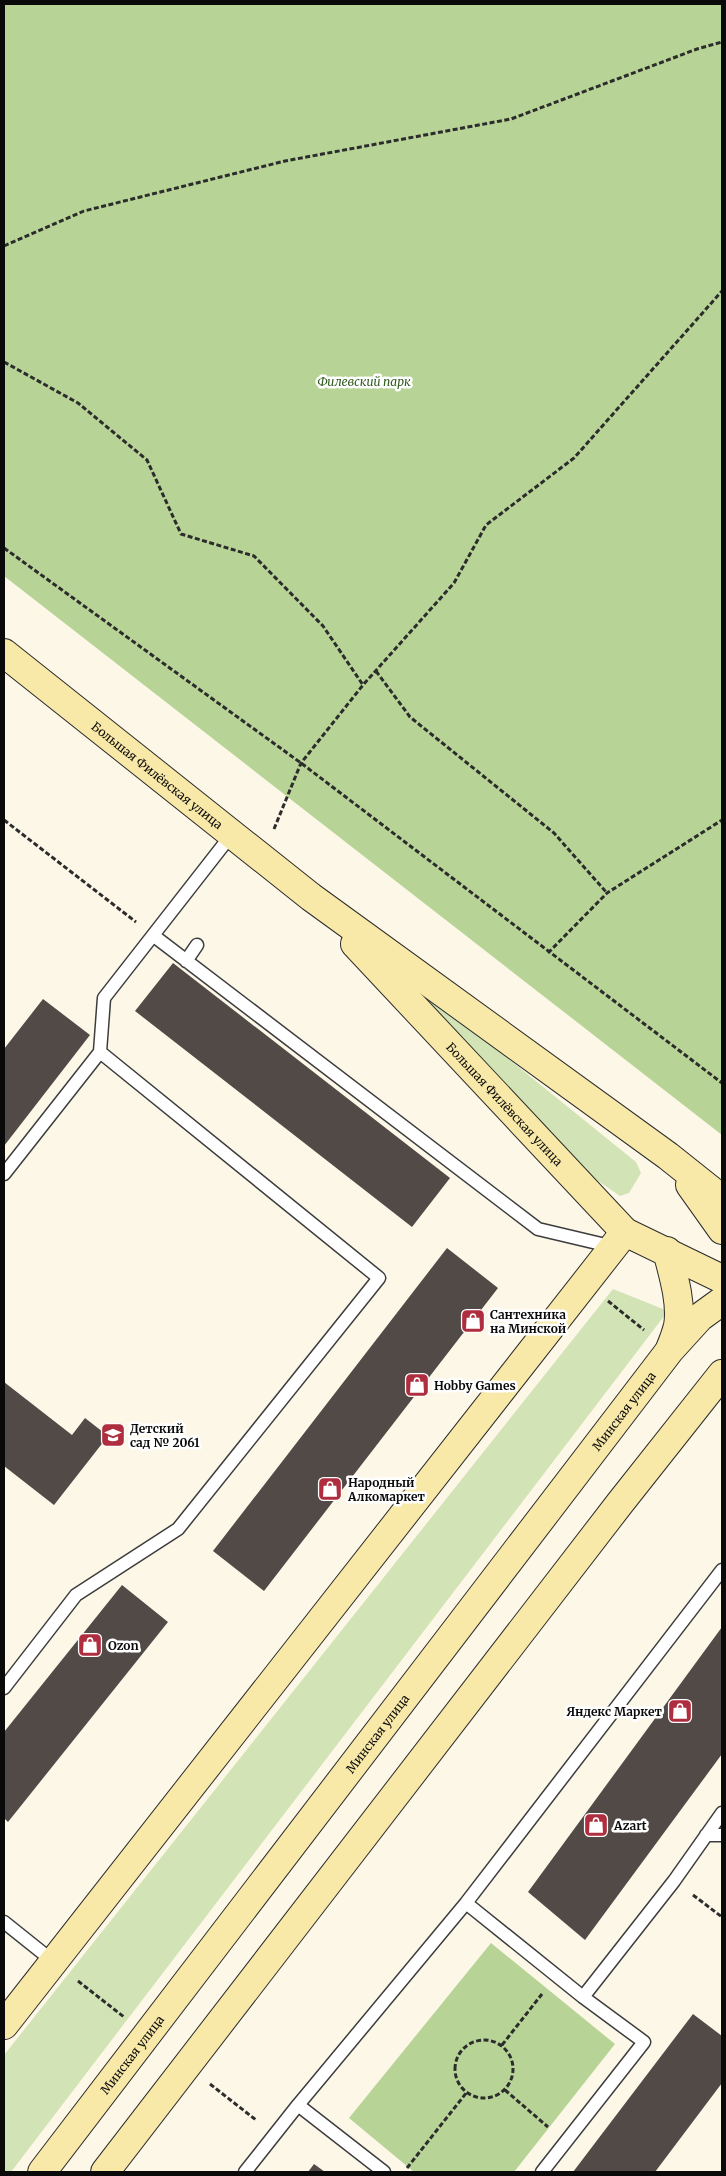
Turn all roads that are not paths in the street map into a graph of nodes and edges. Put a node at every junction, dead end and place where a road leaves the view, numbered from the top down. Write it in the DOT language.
graph roads {
  1 [pos="4,653"];
  2 [pos="232,834"];
  3 [pos="311,897"];
  4 [pos="154,936"];
  5 [pos="197,945"];
  6 [pos="186,961"];
  7 [pos="100,1052"];
  8 [pos="668,1156"];
  9 [pos="4,1174"];
  10 [pos="722,1198"];
  11 [pos="722,1230"];
  12 [pos="619,1240"];
  13 [pos="666,1251"];
  14 [pos="722,1279"];
  15 [pos="722,1301"];
  16 [pos="660,1342"];
  17 [pos="722,1374"];
  18 [pos="722,1570"];
  19 [pos="4,1688"];
  20 [pos="722,1813"];
  21 [pos="706,1835"];
  22 [pos="722,1835"];
  23 [pos="466,1903"];
  24 [pos="4,1922"];
  25 [pos="54,1962"];
  26 [pos="583,1997"];
  27 [pos="4,2026"];
  28 [pos="298,2105"];
  29 [pos="42,2172"];
  30 [pos="105,2172"];
  31 [pos="245,2172"];
  32 [pos="384,2172"];
  33 [pos="542,2172"];
  1 -- 2 [label="street, Большая Филёвская улица"];
  2 -- 3 [label="street, Большая Филёвская улица"];
  2 -- 4 [label="lane"];
  3 -- 8 [label="street, Большая Филёвская улица"];
  3 -- 12 [label="street, Большая Филёвская улица"];
  4 -- 6 [label="lane"];
  4 -- 7 [label="lane"];
  5 -- 6 [label="lane"];
  6 -- 12 [label="lane"];
  7 -- 9 [label="lane"];
  7 -- 19 [label="lane"];
  8 -- 10 [label="street, Большая Филёвская улица"];
  8 -- 11 [label="street, Большая Филёвская улица"];
  12 -- 13 [label="street, Большая Филёвская улица"];
  12 -- 25 [label="street"];
  13 -- 14 [label="street, Большая Филёвская улица"];
  13 -- 16 [label="street"];
  15 -- 16 [label="street, Минская улица"];
  16 -- 29 [label="street, Минская улица"];
  17 -- 30 [label="street"];
  18 -- 23 [label="lane"];
  20 -- 21 [label="lane"];
  21 -- 22 [label="lane"];
  21 -- 26 [label="lane"];
  23 -- 26 [label="lane"];
  23 -- 28 [label="lane"];
  24 -- 25 [label="lane"];
  25 -- 27 [label="street"];
  26 -- 33 [label="lane"];
  28 -- 31 [label="lane"];
  28 -- 32 [label="lane"];
}
